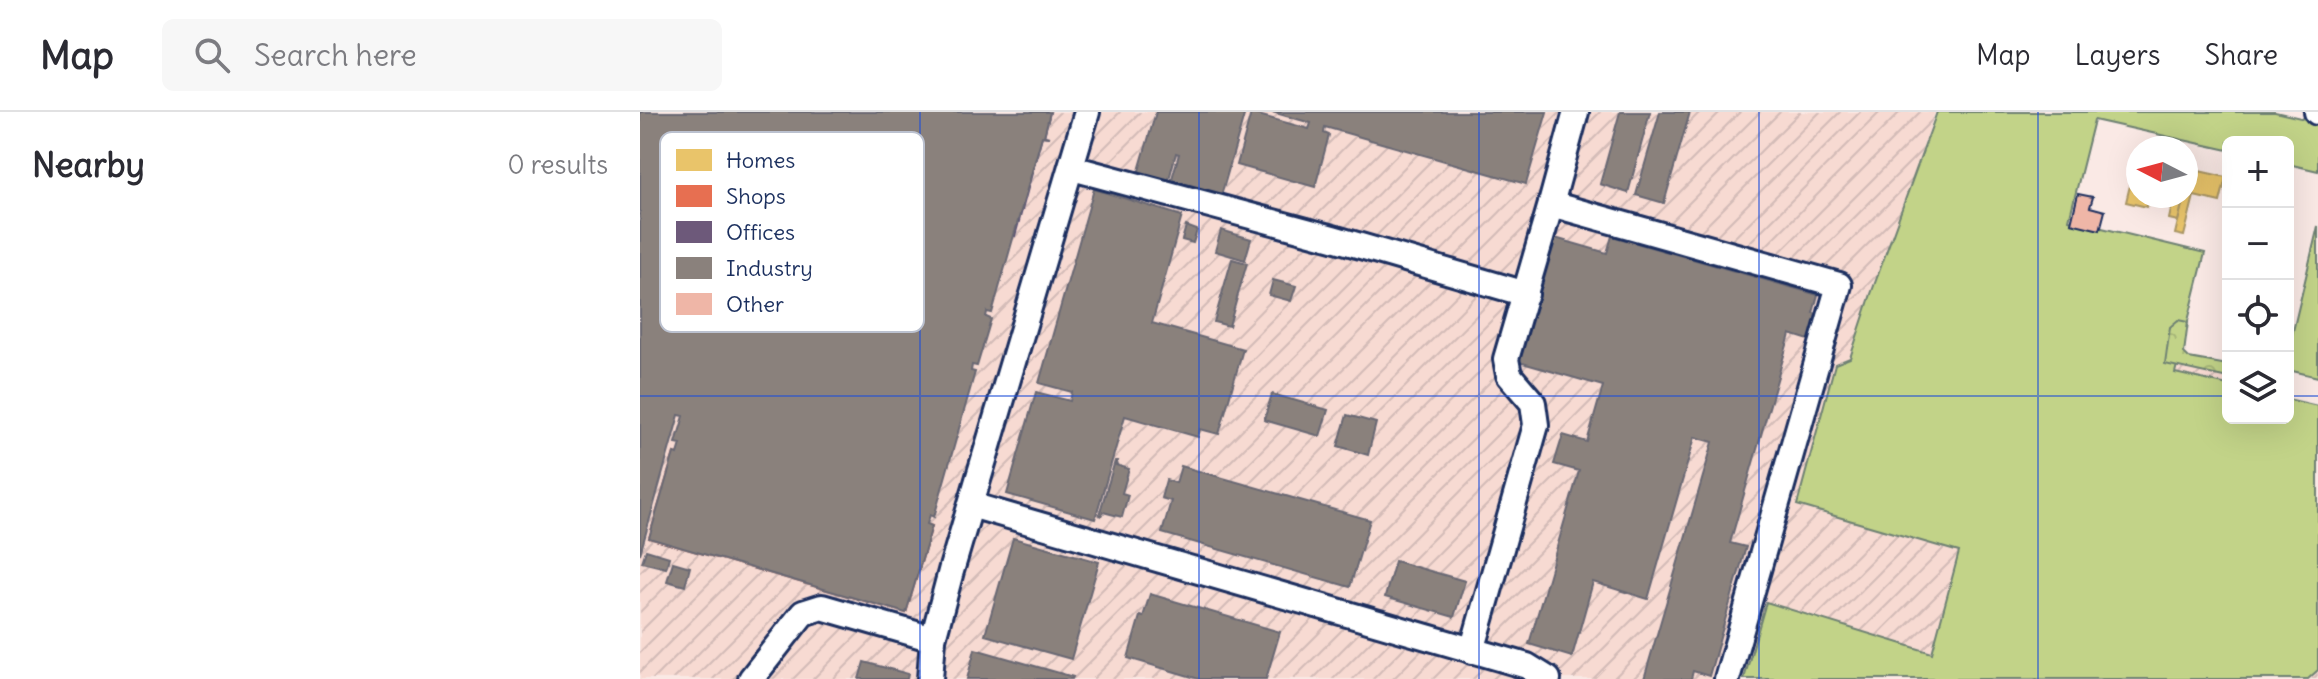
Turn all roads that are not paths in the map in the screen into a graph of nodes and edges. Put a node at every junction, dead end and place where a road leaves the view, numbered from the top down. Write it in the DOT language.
graph roads {
  1 [pos="1087,112"];
  2 [pos="1576,112"];
  3 [pos="1072,168"];
  4 [pos="1551,204"];
  5 [pos="1526,294"];
  6 [pos="971,505"];
  7 [pos="933,639"];
  8 [pos="1472,651"];
  9 [pos="751,679"];
  10 [pos="930,679"];
  11 [pos="1548,679"];
  12 [pos="1727,679"];
  1 -- 3 [label="lane"];
  2 -- 4 [label="lane"];
  3 -- 5 [label="lane"];
  3 -- 6 [label="lane"];
  4 -- 5 [label="lane"];
  4 -- 12 [label="lane"];
  5 -- 8 [label="lane"];
  6 -- 7 [label="lane"];
  6 -- 8 [label="lane"];
  7 -- 9 [label="lane"];
  7 -- 10 [label="lane"];
  8 -- 11 [label="lane"];
}
